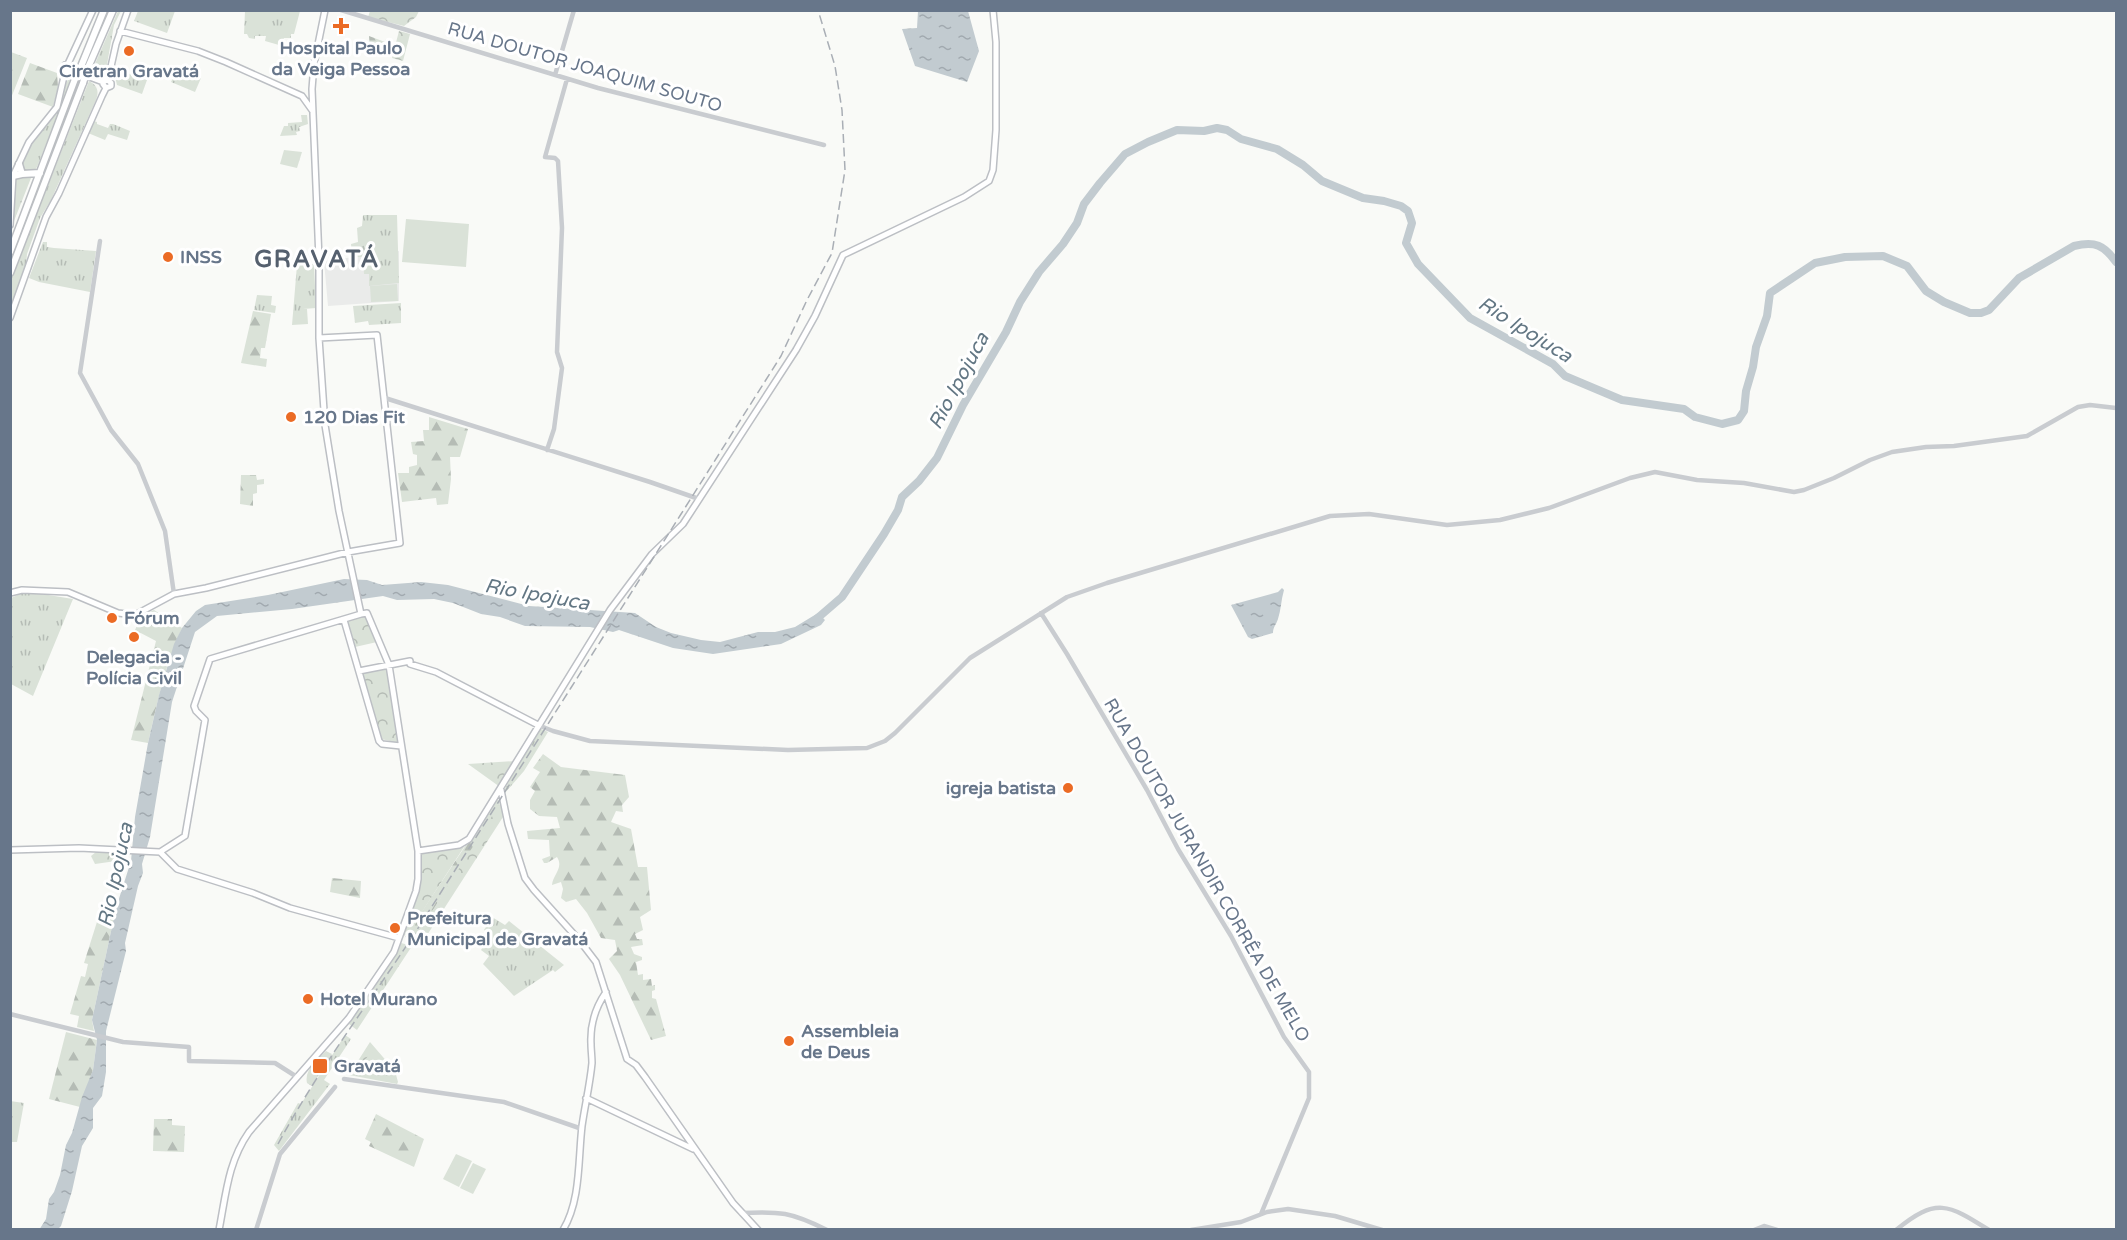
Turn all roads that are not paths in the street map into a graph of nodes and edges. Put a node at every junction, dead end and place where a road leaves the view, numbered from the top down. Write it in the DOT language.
graph roads {
  1 [pos="93,10"];
  2 [pos="104,10"];
  3 [pos="112,10"];
  4 [pos="128,10"];
  5 [pos="325,10"];
  6 [pos="341,10"];
  7 [pos="574,10"];
  8 [pos="993,10"];
  9 [pos="120,31"];
  10 [pos="67,69"];
  11 [pos="555,75"];
  12 [pos="567,79"];
  13 [pos="106,83"];
  14 [pos="312,89"];
  15 [pos="302,96"];
  16 [pos="313,111"];
  17 [pos="824,145"];
  18 [pos="19,164"];
  19 [pos="40,173"];
  20 [pos="22,174"];
  21 [pos="13,177"];
  22 [pos="10,225"];
  23 [pos="100,241"];
  24 [pos="10,252"];
  25 [pos="10,273"];
  26 [pos="10,318"];
  27 [pos="319,338"];
  28 [pos="385,398"];
  29 [pos="2116,408"];
  30 [pos="547,450"];
  31 [pos="699,499"];
  32 [pos="348,552"];
  33 [pos="10,593"];
  34 [pos="174,594"];
  35 [pos="360,611"];
  36 [pos="1041,614"];
  37 [pos="344,620"];
  38 [pos="389,665"];
  39 [pos="359,671"];
  40 [pos="538,725"];
  41 [pos="401,746"];
  42 [pos="501,790"];
  43 [pos="10,849"];
  44 [pos="418,851"];
  45 [pos="160,852"];
  46 [pos="399,938"];
  47 [pos="606,992"];
  48 [pos="10,1014"];
  49 [pos="297,1077"];
  50 [pos="344,1079"];
  51 [pos="335,1087"];
  52 [pos="586,1098"];
  53 [pos="582,1129"];
  54 [pos="695,1150"];
  55 [pos="741,1213"];
  56 [pos="1261,1214"];
  57 [pos="219,1230"];
  58 [pos="256,1230"];
  59 [pos="563,1230"];
  60 [pos="758,1230"];
  61 [pos="827,1230"];
  62 [pos="1191,1230"];
  63 [pos="1382,1230"];
  64 [pos="1754,1230"];
  65 [pos="1777,1230"];
  66 [pos="1896,1230"];
  67 [pos="1989,1230"];
  1 -- 10 [label="main road"];
  2 -- 19 [label="highway, bridge"];
  3 -- 25 [label="highway, bridge"];
  4 -- 9 [label="main road"];
  5 -- 14 [label="main road"];
  6 -- 11 [label="street, RUA DOUTOR JOAQUIM SOUTO"];
  7 -- 11 [label="street"];
  8 -- 31 [label="main road"];
  9 -- 13 [label="main road"];
  9 -- 15 [label="main road"];
  10 -- 13 [label="main road"];
  10 -- 18 [label="main road"];
  11 -- 12 [label="street, RUA DOUTOR JOAQUIM SOUTO"];
  12 -- 17 [label="street, RUA DOUTOR JOAQUIM SOUTO"];
  12 -- 30 [label="street"];
  13 -- 26 [label="main road"];
  14 -- 15 [label="main road"];
  14 -- 16 [label="main road"];
  15 -- 16 [label="main road"];
  16 -- 27 [label="main road"];
  18 -- 20 [label="highway"];
  18 -- 21 [label="main road"];
  19 -- 20 [label="highway"];
  19 -- 24 [label="highway"];
  20 -- 21 [label="highway"];
  21 -- 22 [label="main road"];
  23 -- 34 [label="street"];
  27 -- 28 [label="main road"];
  27 -- 32 [label="main road"];
  28 -- 30 [label="street"];
  28 -- 32 [label="main road"];
  29 -- 36 [label="street"];
  30 -- 31 [label="street"];
  31 -- 40 [label="main road"];
  32 -- 34 [label="main road"];
  32 -- 35 [label="main road"];
  33 -- 34 [label="main road"];
  35 -- 37 [label="main road"];
  35 -- 38 [label="main road"];
  36 -- 40 [label="street"];
  36 -- 56 [label="street, RUA DOUTOR JURANDIR CORRÊA DE MELO"];
  37 -- 39 [label="main road"];
  37 -- 45 [label="main road"];
  38 -- 39 [label="main road"];
  38 -- 40 [label="main road"];
  38 -- 41 [label="main road"];
  39 -- 41 [label="main road"];
  40 -- 42 [label="main road"];
  41 -- 44 [label="main road"];
  42 -- 44 [label="main road"];
  42 -- 47 [label="main road"];
  43 -- 45 [label="main road"];
  44 -- 46 [label="main road"];
  45 -- 46 [label="main road"];
  46 -- 49 [label="main road"];
  47 -- 52 [label="main road"];
  47 -- 54 [label="main road"];
  48 -- 49 [label="street"];
  49 -- 57 [label="main road"];
  50 -- 53 [label="street"];
  51 -- 58 [label="street"];
  52 -- 53 [label="main road"];
  52 -- 54 [label="main road"];
  53 -- 59 [label="main road"];
  54 -- 55 [label="main road"];
  55 -- 60 [label="main road"];
  55 -- 61 [label="street"];
  56 -- 62 [label="street"];
  56 -- 63 [label="street"];
  64 -- 65 [label="street"];
  66 -- 67 [label="street"];
}
